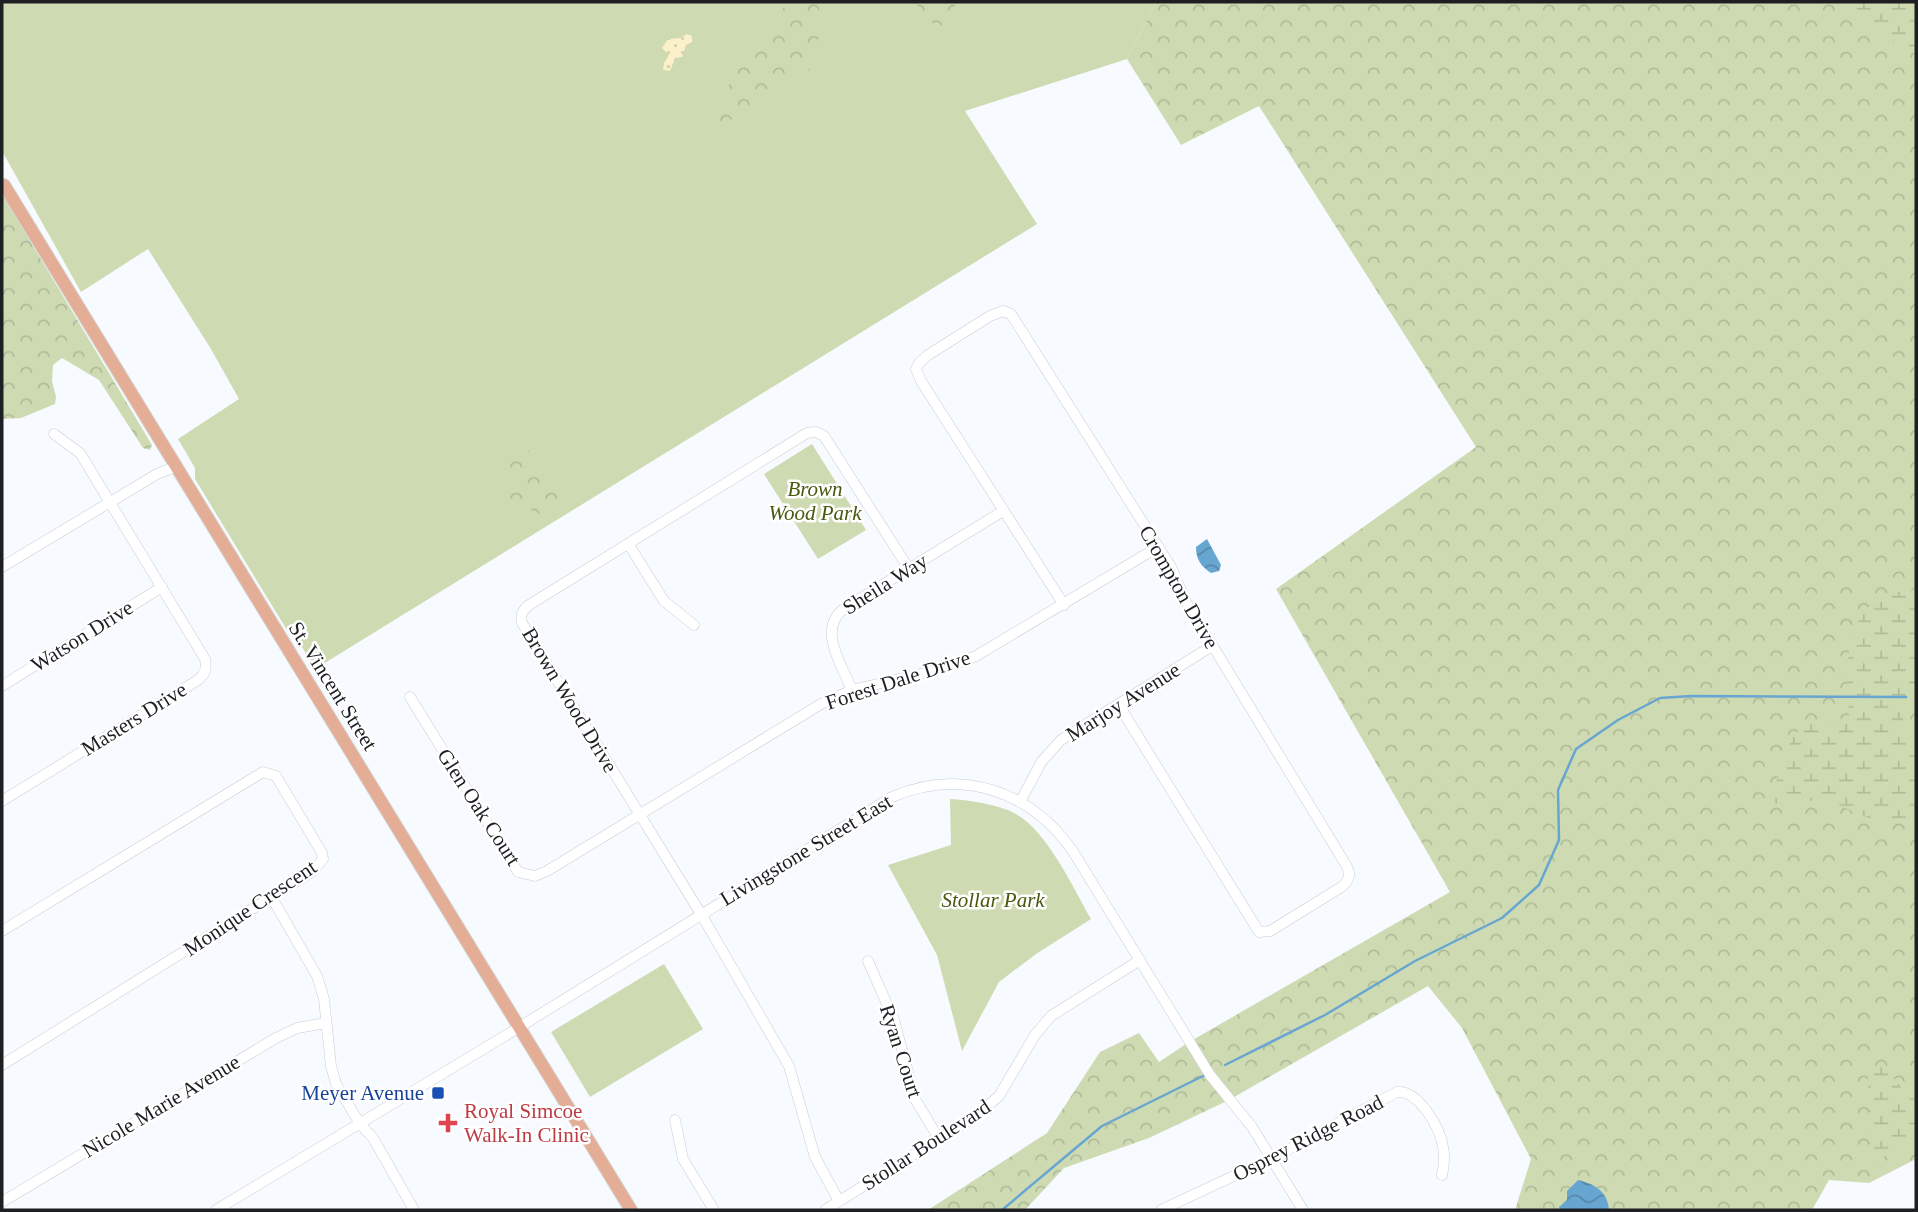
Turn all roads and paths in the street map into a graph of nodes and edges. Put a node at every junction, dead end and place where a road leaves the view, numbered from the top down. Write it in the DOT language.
graph roads {
  1 [pos="3,184"];
  2 [pos="54,434"];
  3 [pos="175,467"];
  4 [pos="110,502"];
  5 [pos="1003,511"];
  6 [pos="629,545"];
  7 [pos="1158,547"];
  8 [pos="2,566"];
  9 [pos="909,569"];
  10 [pos="162,587"];
  11 [pos="1063,605"];
  12 [pos="694,625"];
  13 [pos="1212,646"];
  14 [pos="2,686"];
  15 [pos="852,690"];
  16 [pos="410,697"];
  17 [pos="1118,704"];
  18 [pos="2,801"];
  19 [pos="1020,802"];
  20 [pos="639,814"];
  21 [pos="272,898"];
  22 [pos="701,914"];
  23 [pos="2,932"];
  24 [pos="1140,960"];
  25 [pos="868,961"];
  26 [pos="326,1023"];
  27 [pos="518,1028"];
  28 [pos="2,1065"];
  29 [pos="676,1120"];
  30 [pos="360,1124"];
  31 [pos="939,1139"];
  32 [pos="1272,1158"];
  33 [pos="1442,1175"];
  34 [pos="839,1201"];
  35 [pos="2,1202"];
  36 [pos="216,1210"];
  37 [pos="413,1210"];
  38 [pos="631,1210"];
  39 [pos="714,1210"];
  40 [pos="825,1210"];
  41 [pos="1161,1210"];
  42 [pos="1303,1210"];
  1 -- 3 [label="main road, St. Vincent Street"];
  2 -- 4 [label="street, Masters Drive"];
  3 -- 4 [label="street"];
  3 -- 27 [label="main road, St. Vincent Street"];
  4 -- 8 [label="street"];
  4 -- 10 [label="street, Masters Drive"];
  5 -- 7 [label="street, Crompton Drive"];
  5 -- 9 [label="street, Sheila Way"];
  5 -- 11 [label="street, Crompton Drive"];
  6 -- 9 [label="street, Brown Wood Drive"];
  6 -- 12 [label="street"];
  6 -- 20 [label="street, Brown Wood Drive"];
  7 -- 11 [label="street, Forest Dale Drive"];
  7 -- 13 [label="street, Crompton Drive"];
  9 -- 15 [label="street, Sheila Way"];
  10 -- 14 [label="street, Watson Drive"];
  10 -- 18 [label="street, Masters Drive"];
  11 -- 15 [label="street, Forest Dale Drive"];
  13 -- 17 [label="street, Marjoy Avenue"];
  13 -- 17 [label="street, Crompton Drive"];
  15 -- 20 [label="street, Forest Dale Drive"];
  16 -- 20 [label="street, Glen Oak Court"];
  17 -- 19 [label="street, Marjoy Avenue"];
  19 -- 22 [label="street, Livingstone Street East"];
  19 -- 24 [label="street, Livingstone Street East"];
  20 -- 22 [label="street, Brown Wood Drive"];
  21 -- 23 [label="street, Monique Crescent"];
  21 -- 26 [label="street"];
  21 -- 28 [label="street, Monique Crescent"];
  22 -- 27 [label="street, Livingstone Street East"];
  22 -- 34 [label="street, Brown Wood Drive"];
  24 -- 31 [label="street, Stollar Boulevard"];
  24 -- 32 [label="street, Livingstone Street East"];
  25 -- 31 [label="street, Ryan Court"];
  26 -- 30 [label="street"];
  26 -- 35 [label="street, Nicole Marie Avenue"];
  27 -- 30 [label="street, Livingstone Street East"];
  27 -- 38 [label="main road, St. Vincent Street"];
  29 -- 39 [label="street"];
  30 -- 36 [label="street, Livingstone Street East"];
  30 -- 37 [label="street"];
  31 -- 34 [label="street, Stollar Boulevard"];
  32 -- 33 [label="street, Osprey Ridge Road"];
  32 -- 41 [label="street, Osprey Ridge Road"];
  32 -- 42 [label="street, Livingstone Street East"];
  34 -- 40 [label="street, Stollar Boulevard"];
}
